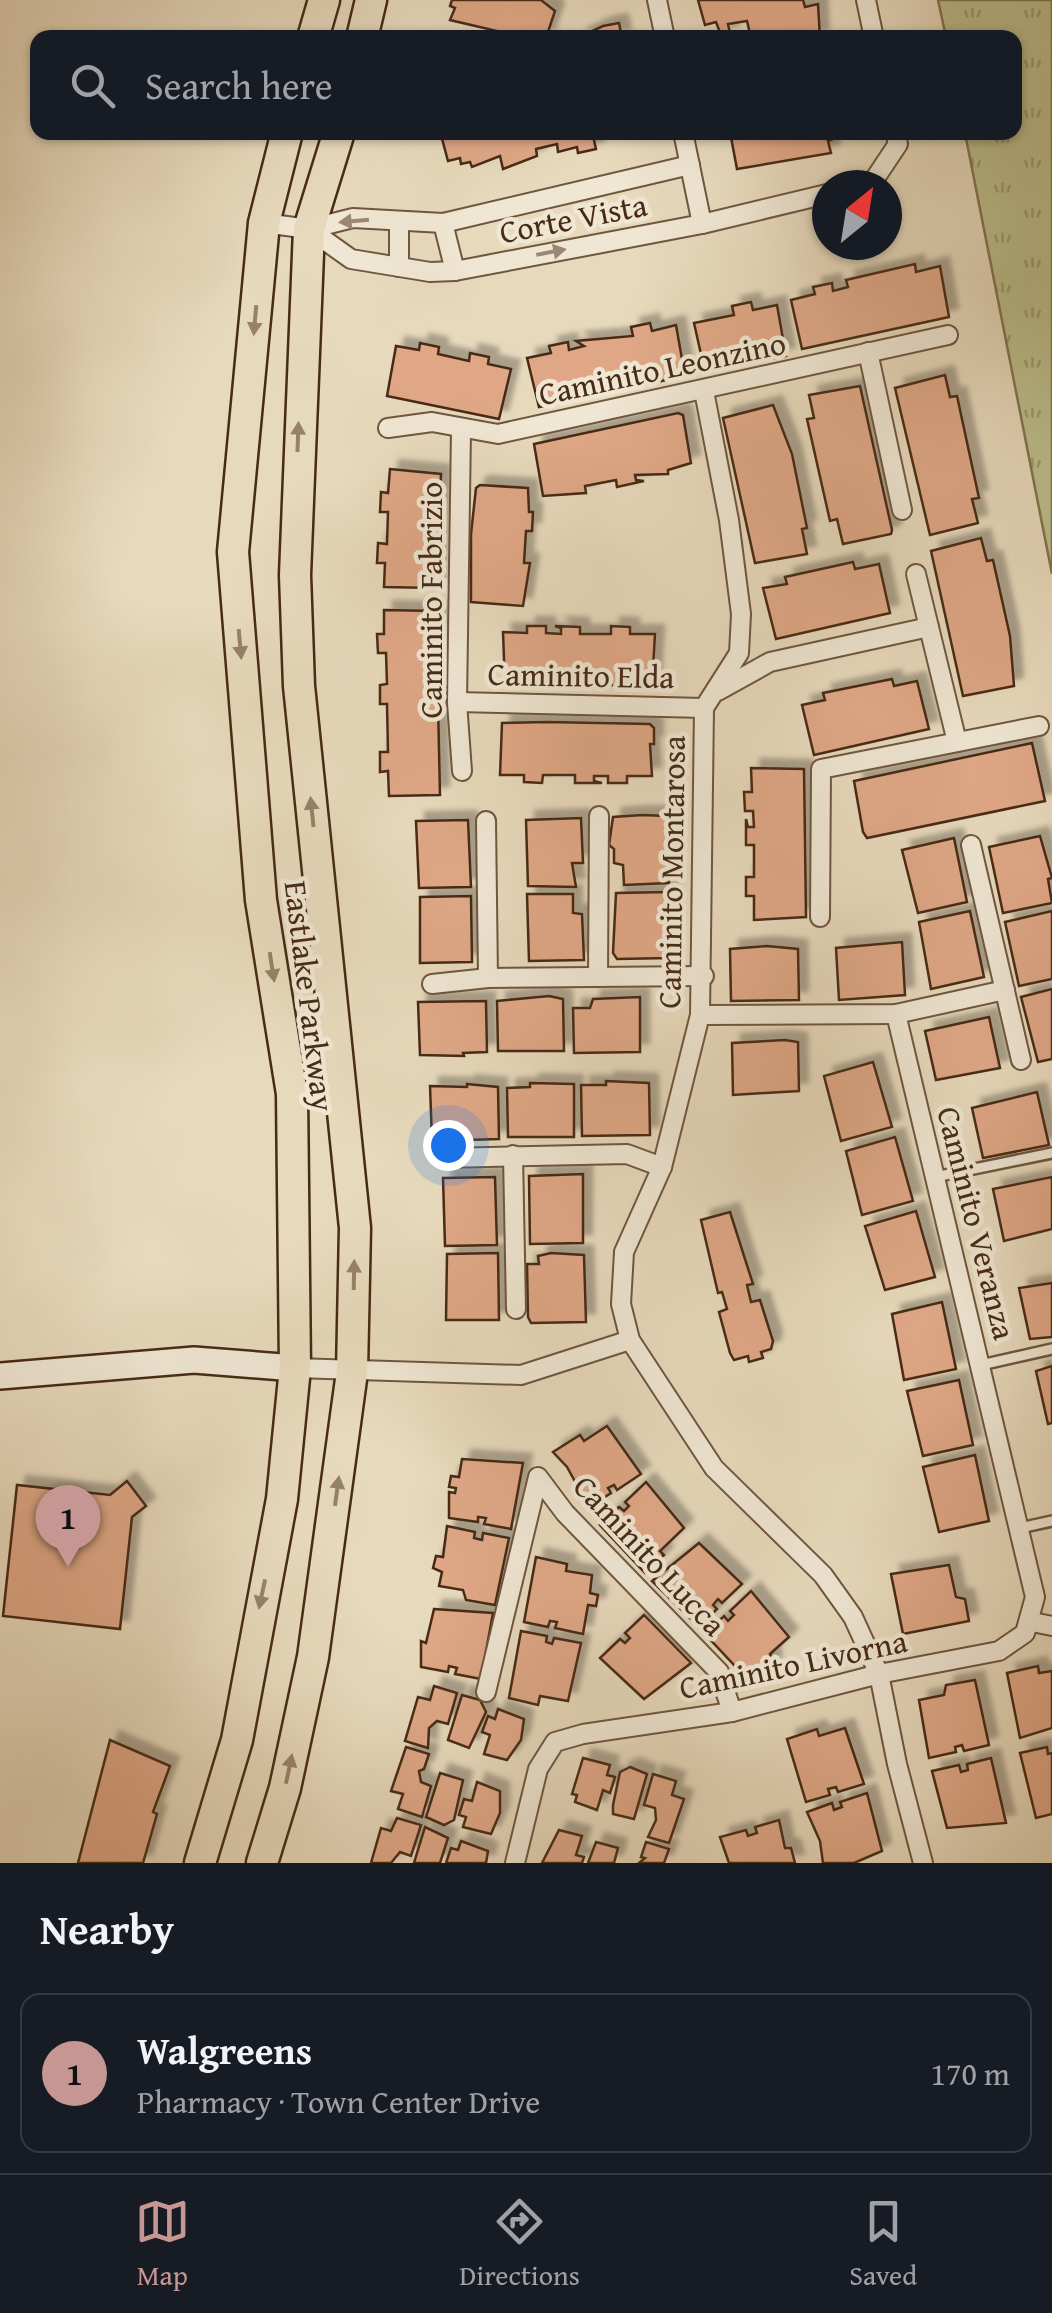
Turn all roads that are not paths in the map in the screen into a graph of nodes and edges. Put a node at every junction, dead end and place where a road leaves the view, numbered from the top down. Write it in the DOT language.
graph roads {
  1 [pos="324,0"];
  2 [pos="371,0"];
  3 [pos="657,0"];
  4 [pos="866,0"];
  5 [pos="315,30"];
  6 [pos="364,30"];
  7 [pos="663,30"];
  8 [pos="872,30"];
  9 [pos="285,140"];
  10 [pos="336,140"];
  11 [pos="685,140"];
  12 [pos="897,140"];
  13 [pos="690,166"];
  14 [pos="882,170"];
  15 [pos="812,198"];
  16 [pos="399,221"];
  17 [pos="442,222"];
  18 [pos="264,223"];
  19 [pos="702,224"];
  20 [pos="310,229"];
  21 [pos="400,267"];
  22 [pos="455,271"];
  23 [pos="948,335"];
  24 [pos="868,352"];
  25 [pos="704,390"];
  26 [pos="388,428"];
  27 [pos="461,430"];
  28 [pos="902,510"];
  29 [pos="916,574"];
  30 [pos="929,627"];
  31 [pos="718,691"];
  32 [pos="457,702"];
  33 [pos="704,708"];
  34 [pos="1039,726"];
  35 [pos="957,742"];
  36 [pos="462,771"];
  37 [pos="599,816"];
  38 [pos="486,822"];
  39 [pos="971,845"];
  40 [pos="820,916"];
  41 [pos="598,976"];
  42 [pos="704,976"];
  43 [pos="488,978"];
  44 [pos="432,984"];
  45 [pos="1006,990"];
  46 [pos="896,1014"];
  47 [pos="700,1016"];
  48 [pos="1021,1060"];
  49 [pos="1052,1153"];
  50 [pos="513,1155"];
  51 [pos="444,1158"];
  52 [pos="662,1167"];
  53 [pos="935,1177"];
  54 [pos="516,1309"];
  55 [pos="630,1340"];
  56 [pos="1052,1349"];
  57 [pos="981,1365"];
  58 [pos="295,1368"];
  59 [pos="352,1372"];
  60 [pos="0,1376"];
  61 [pos="1052,1521"];
  62 [pos="1020,1528"];
  63 [pos="1032,1622"];
  64 [pos="1052,1626"];
  65 [pos="879,1674"];
  66 [pos="486,1692"];
  67 [pos="732,1712"];
  68 [pos="200,1863"];
  69 [pos="262,1863"];
  70 [pos="515,1863"];
  71 [pos="924,1863"];
  1 -- 5 [label="main road"];
  2 -- 6 [label="main road"];
  3 -- 7 [label="street"];
  4 -- 8 [label="street"];
  9 -- 18 [label="main road, Eastlake Parkway"];
  10 -- 20 [label="main road, Eastlake Parkway"];
  11 -- 13 [label="street"];
  12 -- 14 [label="street"];
  13 -- 17 [label="street, Corte Vista"];
  13 -- 19 [label="street"];
  15 -- 19 [label="street, Corte Vista"];
  16 -- 17 [label="street, Corte Vista"];
  16 -- 20 [label="street, Corte Vista, one-way"];
  16 -- 21 [label="street"];
  17 -- 22 [label="street"];
  18 -- 20 [label="street, Corte Vista"];
  18 -- 58 [label="main road, Eastlake Parkway, one-way"];
  22 -- 19 [label="street, Corte Vista, one-way"];
  20 -- 21 [label="street, Corte Vista"];
  59 -- 20 [label="main road, Eastlake Parkway, one-way"];
  21 -- 22 [label="street, Corte Vista"];
  23 -- 24 [label="street, Caminito Leonzino"];
  24 -- 25 [label="street, Caminito Leonzino"];
  24 -- 28 [label="street"];
  25 -- 27 [label="street, Caminito Leonzino"];
  25 -- 31 [label="street, Caminito Montarosa"];
  26 -- 27 [label="street, Caminito Leonzino"];
  27 -- 32 [label="street, Caminito Fabrizio"];
  29 -- 30 [label="street"];
  30 -- 31 [label="street"];
  30 -- 35 [label="street"];
  31 -- 33 [label="street, Caminito Montarosa"];
  32 -- 33 [label="street, Caminito Elda"];
  32 -- 36 [label="street, Caminito Fabrizio"];
  33 -- 42 [label="street, Caminito Montarosa"];
  34 -- 35 [label="street"];
  35 -- 40 [label="street"];
  37 -- 41 [label="street"];
  38 -- 43 [label="street"];
  39 -- 45 [label="street"];
  41 -- 42 [label="street"];
  41 -- 43 [label="street"];
  42 -- 47 [label="street, Caminito Montarosa"];
  43 -- 44 [label="street"];
  45 -- 46 [label="street"];
  45 -- 48 [label="street"];
  46 -- 47 [label="street"];
  46 -- 53 [label="street, Caminito Veranza"];
  47 -- 52 [label="street, Caminito Montarosa"];
  49 -- 53 [label="lane"];
  50 -- 51 [label="street"];
  50 -- 52 [label="street"];
  50 -- 54 [label="street"];
  52 -- 55 [label="street, Caminito Montarosa"];
  53 -- 57 [label="street, Caminito Veranza"];
  55 -- 59 [label="street"];
  55 -- 65 [label="street, Caminito Montarosa"];
  56 -- 57 [label="lane"];
  57 -- 62 [label="street, Caminito Veranza"];
  58 -- 59 [label="street"];
  58 -- 60 [label="street"];
  58 -- 68 [label="main road, Eastlake Parkway, one-way"];
  69 -- 59 [label="main road, Eastlake Parkway, one-way"];
  61 -- 62 [label="lane"];
  62 -- 63 [label="street, Caminito Veranza"];
  63 -- 64 [label="street"];
  63 -- 65 [label="street, Caminito Livorna"];
  65 -- 67 [label="street, Caminito Livorna"];
  65 -- 71 [label="street, Caminito Montarosa"];
  66 -- 67 [label="street, Caminito Lucca"];
  67 -- 70 [label="street, Caminito Livorna"];
}
